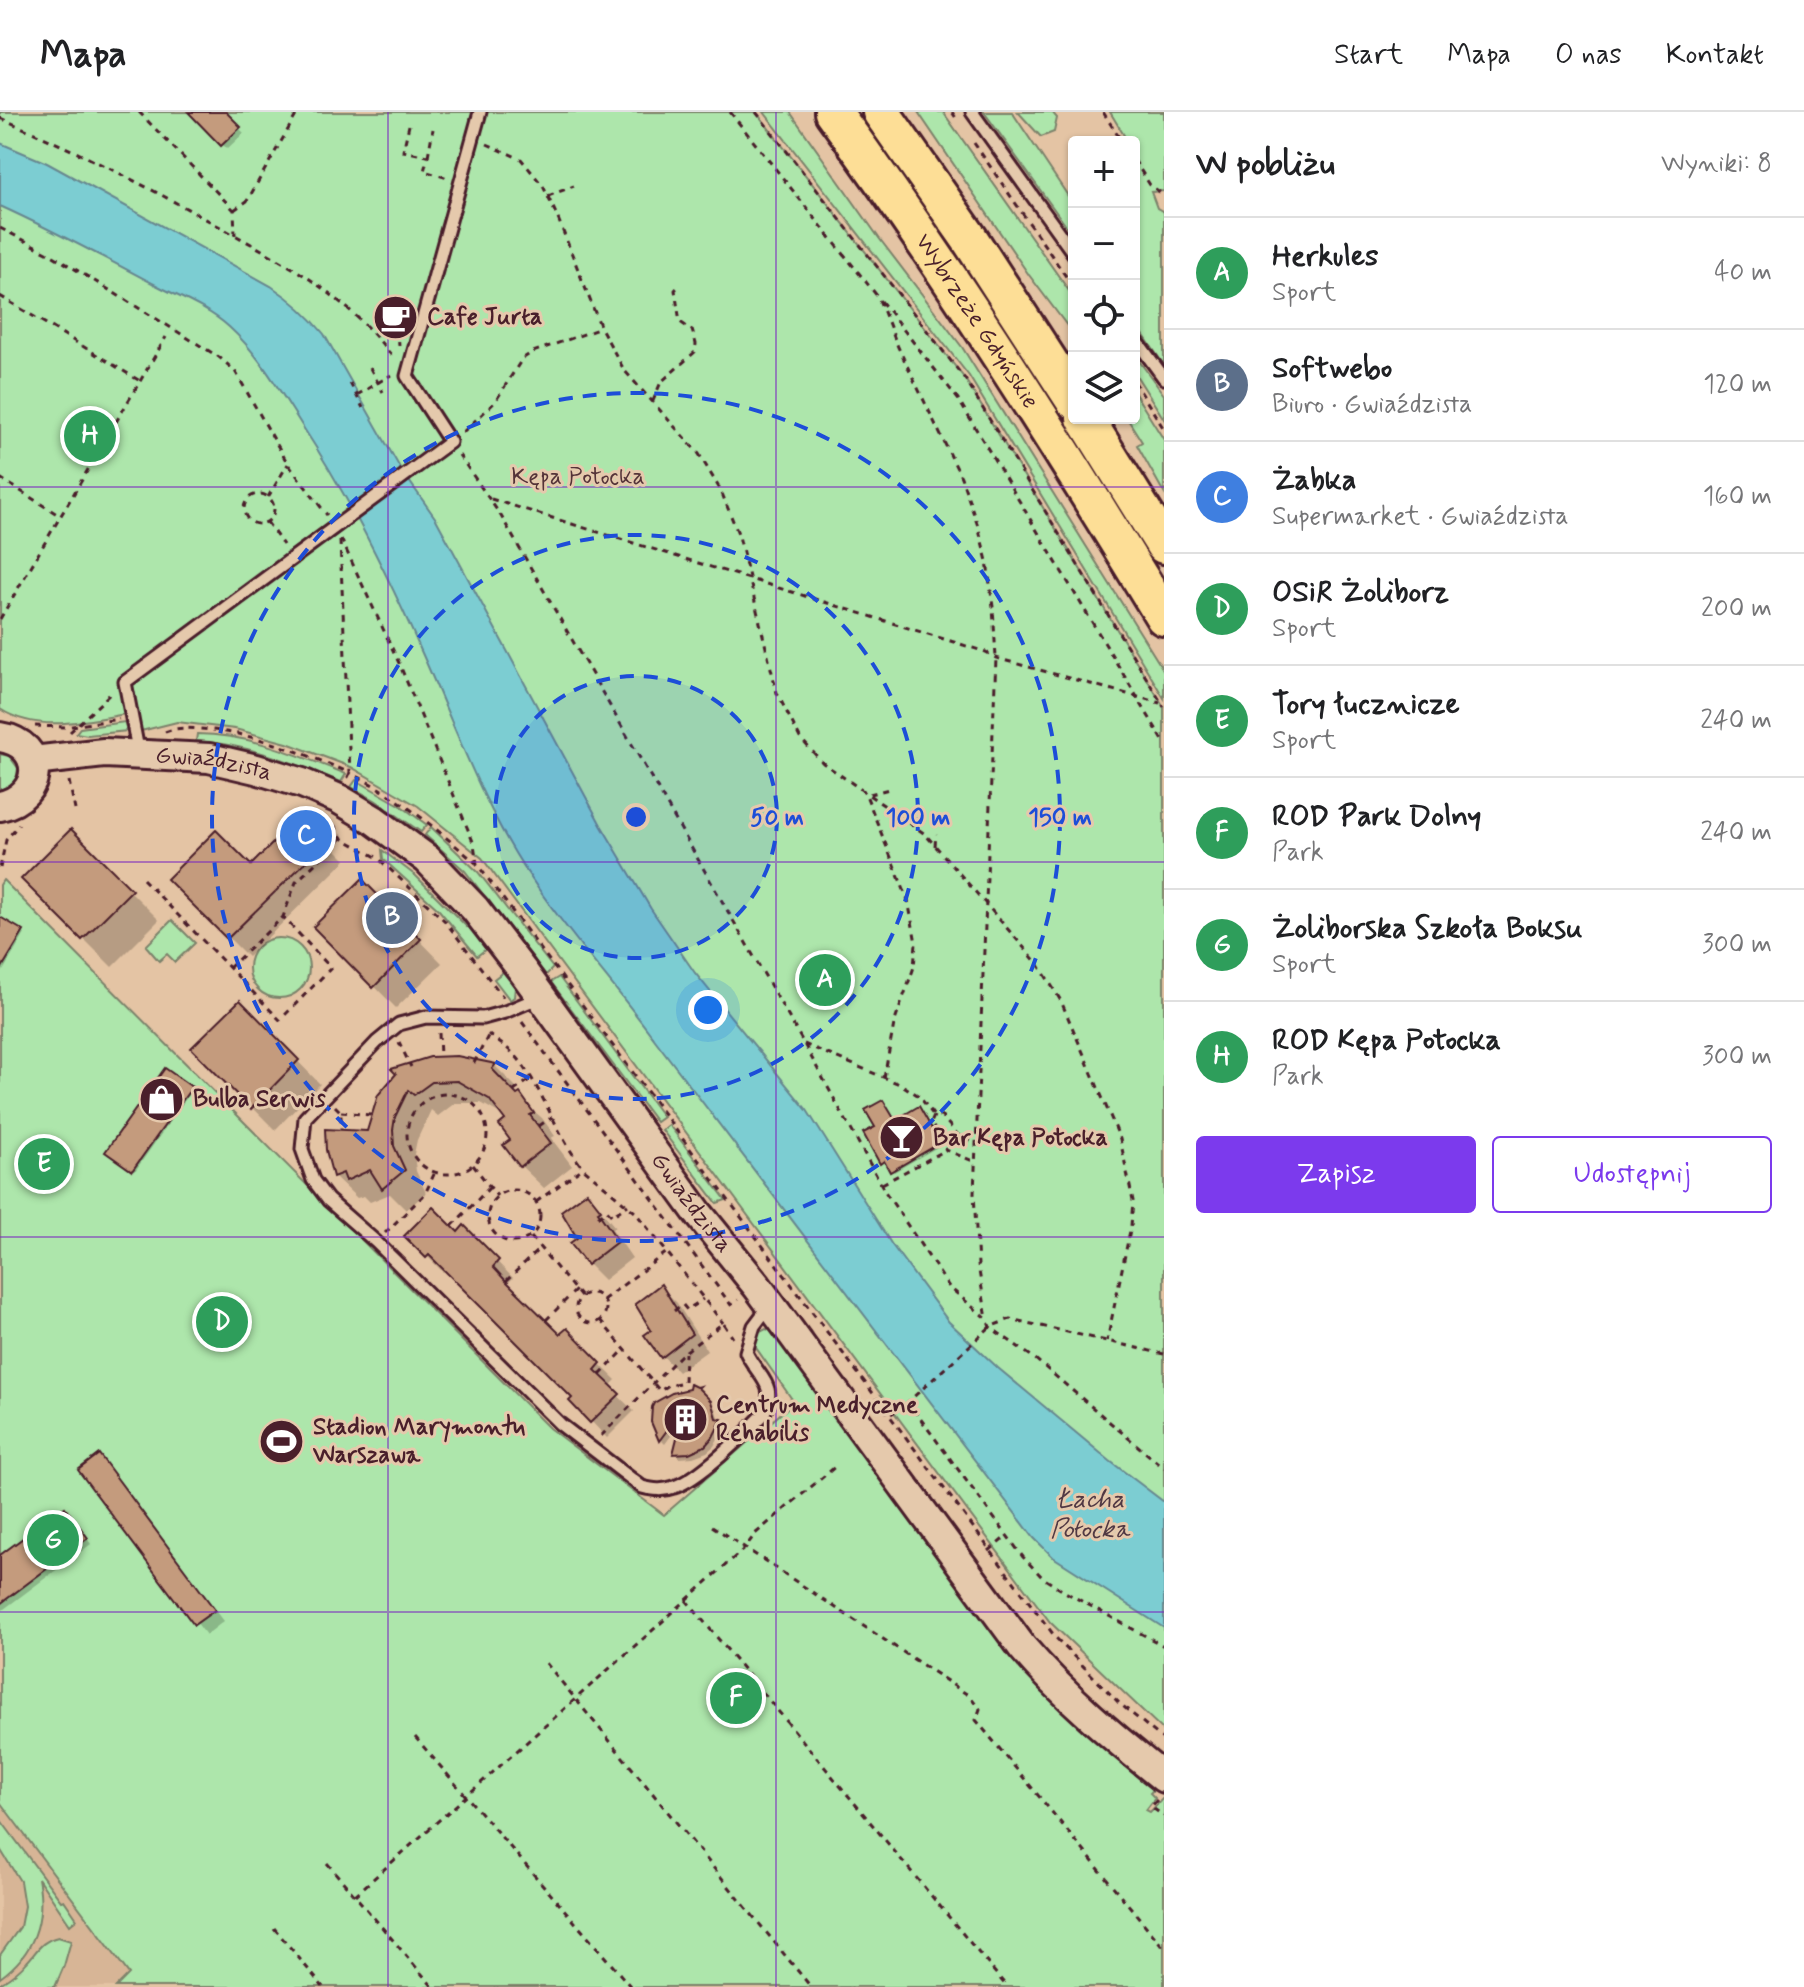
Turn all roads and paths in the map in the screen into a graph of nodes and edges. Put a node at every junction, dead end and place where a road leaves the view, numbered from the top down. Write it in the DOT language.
graph roads {
  1 [pos="139,112"];
  2 [pos="298,112"];
  3 [pos="480,112"];
  4 [pos="730,112"];
  5 [pos="756,112"];
  6 [pos="833,112"];
  7 [pos="881,112"];
  8 [pos="952,112"];
  9 [pos="972,112"];
  10 [pos="1103,112"];
  11 [pos="0,118"];
  12 [pos="409,125"];
  13 [pos="961,125"];
  14 [pos="433,129"];
  15 [pos="1118,136"];
  16 [pos="970,137"];
  17 [pos="472,142"];
  18 [pos="428,156"];
  19 [pos="1140,169"];
  20 [pos="460,181"];
  21 [pos="574,186"];
  22 [pos="1164,195"];
  23 [pos="548,196"];
  24 [pos="234,210"];
  25 [pos="0,228"];
  26 [pos="235,235"];
  27 [pos="1068,246"];
  28 [pos="1068,280"];
  29 [pos="681,284"];
  30 [pos="0,296"];
  31 [pos="878,297"];
  32 [pos="601,328"];
  33 [pos="166,337"];
  34 [pos="1140,345"];
  35 [pos="370,368"];
  36 [pos="1164,378"];
  37 [pos="140,381"];
  38 [pos="350,383"];
  39 [pos="378,384"];
  40 [pos="1068,391"];
  41 [pos="1140,391"];
  42 [pos="383,392"];
  43 [pos="357,395"];
  44 [pos="653,401"];
  45 [pos="363,408"];
  46 [pos="1089,424"];
  47 [pos="1164,429"];
  48 [pos="450,442"];
  49 [pos="288,464"];
  50 [pos="0,478"];
  51 [pos="268,497"];
  52 [pos="491,499"];
  53 [pos="60,516"];
  54 [pos="267,522"];
  55 [pos="335,527"];
  56 [pos="1164,545"];
  57 [pos="292,558"];
  58 [pos="748,579"];
  59 [pos="1164,617"];
  60 [pos="0,619"];
  61 [pos="996,658"];
  62 [pos="125,682"];
  63 [pos="1137,697"];
  64 [pos="1163,705"];
  65 [pos="132,717"];
  66 [pos="74,726"];
  67 [pos="13,732"];
  68 [pos="1164,742"];
  69 [pos="139,756"];
  70 [pos="33,770"];
  71 [pos="69,781"];
  72 [pos="889,789"];
  73 [pos="866,795"];
  74 [pos="0,806"];
  75 [pos="75,810"];
  76 [pos="330,818"];
  77 [pos="936,834"];
  78 [pos="0,835"];
  79 [pos="342,838"];
  80 [pos="6,840"];
  81 [pos="935,846"];
  82 [pos="477,864"];
  83 [pos="143,879"];
  84 [pos="984,900"];
  85 [pos="283,917"];
  86 [pos="229,968"];
  87 [pos="540,996"];
  88 [pos="512,1009"];
  89 [pos="439,1025"];
  90 [pos="478,1029"];
  91 [pos="488,1036"];
  92 [pos="397,1038"];
  93 [pos="804,1044"];
  94 [pos="440,1057"];
  95 [pos="474,1063"];
  96 [pos="411,1067"];
  97 [pos="532,1078"];
  98 [pos="884,1078"];
  99 [pos="514,1091"];
  100 [pos="332,1103"];
  101 [pos="341,1112"];
  102 [pos="371,1115"];
  103 [pos="934,1116"];
  104 [pos="553,1117"];
  105 [pos="539,1126"];
  106 [pos="341,1130"];
  107 [pos="975,1143"];
  108 [pos="946,1150"];
  109 [pos="974,1162"];
  110 [pos="473,1165"];
  111 [pos="583,1168"];
  112 [pos="435,1172"];
  113 [pos="881,1184"];
  114 [pos="490,1187"];
  115 [pos="497,1196"];
  116 [pos="536,1202"];
  117 [pos="628,1205"];
  118 [pos="598,1217"];
  119 [pos="452,1226"];
  120 [pos="380,1232"];
  121 [pos="531,1237"];
  122 [pos="540,1248"];
  123 [pos="667,1252"];
  124 [pos="781,1269"];
  125 [pos="506,1281"];
  126 [pos="576,1290"];
  127 [pos="764,1295"];
  128 [pos="581,1297"];
  129 [pos="703,1299"];
  130 [pos="603,1300"];
  131 [pos="674,1311"];
  132 [pos="987,1319"];
  133 [pos="546,1320"];
  134 [pos="600,1320"];
  135 [pos="723,1323"];
  136 [pos="990,1327"];
  137 [pos="1107,1341"];
  138 [pos="747,1348"];
  139 [pos="625,1349"];
  140 [pos="685,1352"];
  141 [pos="1164,1354"];
  142 [pos="600,1375"];
  143 [pos="653,1383"];
  144 [pos="908,1402"];
  145 [pos="891,1414"];
  146 [pos="590,1447"];
  147 [pos="836,1466"];
  148 [pos="1164,1468"];
  149 [pos="712,1526"];
  150 [pos="1007,1536"];
  151 [pos="745,1548"];
  152 [pos="989,1551"];
  153 [pos="686,1600"];
  154 [pos="1164,1646"];
  155 [pos="546,1663"];
  156 [pos="576,1698"];
  157 [pos="415,1737"];
  158 [pos="1164,1740"];
  159 [pos="1164,1778"];
  160 [pos="465,1795"];
  161 [pos="327,1863"];
  162 [pos="355,1895"];
  163 [pos="274,1928"];
  164 [pos="1164,1948"];
  165 [pos="323,1987"];
  166 [pos="433,1987"];
  167 [pos="631,1987"];
  168 [pos="811,1987"];
  169 [pos="1007,1987"];
  1 -- 24 [label="path"];
  2 -- 24 [label="path"];
  3 -- 17 [label="lane"];
  4 -- 31 [label="path"];
  5 -- 64 [label="path"];
  6 -- 59 [label="main road, Wybrzeże Gdyńskie"];
  7 -- 40 [label="main road, Wybrzeże Gdyńskie"];
  8 -- 13 [label="path"];
  9 -- 27 [label="lane"];
  10 -- 15 [label="path"];
  11 -- 26 [label="path"];
  12 -- 18 [label="path"];
  14 -- 18 [label="path"];
  16 -- 28 [label="path"];
  17 -- 20 [label="lane"];
  17 -- 23 [label="path"];
  18 -- 20 [label="path"];
  19 -- 22 [label="path"];
  20 -- 48 [label="lane"];
  21 -- 23 [label="path"];
  23 -- 32 [label="path"];
  24 -- 26 [label="path"];
  25 -- 49 [label="path"];
  26 -- 39 [label="path"];
  29 -- 44 [label="path"];
  30 -- 37 [label="path"];
  31 -- 61 [label="path"];
  31 -- 63 [label="path"];
  32 -- 44 [label="path"];
  32 -- 48 [label="path"];
  33 -- 37 [label="path"];
  34 -- 36 [label="lane"];
  35 -- 39 [label="path"];
  37 -- 53 [label="path"];
  38 -- 43 [label="path"];
  39 -- 42 [label="path"];
  39 -- 43 [label="path"];
  41 -- 47 [label="path"];
  43 -- 45 [label="path"];
  44 -- 58 [label="path"];
  46 -- 56 [label="main road"];
  48 -- 52 [label="path"];
  48 -- 55 [label="lane"];
  49 -- 51 [label="path"];
  49 -- 55 [label="path"];
  50 -- 53 [label="path"];
  51 -- 54 [label="path"];
  51 -- 54 [label="path"];
  52 -- 58 [label="path"];
  52 -- 93 [label="path"];
  53 -- 60 [label="path"];
  54 -- 57 [label="path"];
  55 -- 57 [label="lane"];
  57 -- 62 [label="lane"];
  58 -- 61 [label="path"];
  58 -- 73 [label="path"];
  61 -- 63 [label="path"];
  61 -- 84 [label="path"];
  62 -- 65 [label="lane"];
  62 -- 66 [label="path"];
  63 -- 64 [label="path"];
  63 -- 68 [label="path"];
  65 -- 66 [label="path"];
  65 -- 69 [label="lane"];
  66 -- 67 [label="path"];
  67 -- 70 [label="street"];
  69 -- 70 [label="street, Gwiaździsta"];
  69 -- 87 [label="street, Gwiaździsta"];
  70 -- 74 [label="street"];
  71 -- 75 [label="path"];
  72 -- 73 [label="path"];
  73 -- 81 [label="path"];
  73 -- 98 [label="path"];
  76 -- 79 [label="path"];
  77 -- 81 [label="path"];
  78 -- 80 [label="path"];
  79 -- 85 [label="path"];
  79 -- 88 [label="path"];
  81 -- 84 [label="path"];
  82 -- 82 [label="path"];
  82 -- 124 [label="path"];
  83 -- 86 [label="path"];
  84 -- 107 [label="path"];
  84 -- 137 [label="path"];
  85 -- 86 [label="path"];
  85 -- 86 [label="path"];
  87 -- 88 [label="lane"];
  87 -- 127 [label="street, Gwiaździsta"];
  88 -- 127 [label="path"];
  88 -- 146 [label="lane"];
  89 -- 94 [label="path"];
  90 -- 91 [label="path"];
  91 -- 95 [label="path"];
  91 -- 97 [label="path"];
  92 -- 96 [label="path"];
  93 -- 98 [label="path"];
  93 -- 113 [label="path"];
  97 -- 99 [label="path"];
  97 -- 104 [label="path"];
  98 -- 103 [label="path"];
  100 -- 101 [label="path"];
  101 -- 102 [label="path"];
  101 -- 106 [label="path"];
  103 -- 107 [label="path"];
  103 -- 108 [label="path"];
  104 -- 105 [label="path"];
  104 -- 111 [label="path"];
  107 -- 109 [label="path"];
  108 -- 109 [label="path"];
  108 -- 113 [label="path"];
  109 -- 132 [label="path"];
  110 -- 112 [label="path"];
  110 -- 112 [label="path"];
  110 -- 114 [label="path"];
  111 -- 116 [label="path"];
  111 -- 117 [label="path"];
  112 -- 120 [label="path"];
  113 -- 132 [label="path"];
  114 -- 115 [label="path"];
  114 -- 119 [label="path"];
  115 -- 116 [label="path"];
  115 -- 121 [label="path"];
  116 -- 121 [label="path"];
  117 -- 118 [label="path"];
  117 -- 123 [label="path"];
  121 -- 122 [label="path"];
  122 -- 125 [label="path"];
  122 -- 126 [label="path"];
  123 -- 129 [label="path"];
  123 -- 130 [label="path"];
  124 -- 127 [label="path"];
  124 -- 145 [label="path"];
  126 -- 128 [label="path"];
  126 -- 133 [label="path"];
  127 -- 138 [label="lane"];
  127 -- 159 [label="street, Gwiaździsta"];
  128 -- 130 [label="path"];
  128 -- 134 [label="path"];
  129 -- 131 [label="path"];
  129 -- 135 [label="path"];
  130 -- 134 [label="path"];
  132 -- 136 [label="path"];
  134 -- 139 [label="path"];
  135 -- 138 [label="path"];
  135 -- 140 [label="path"];
  136 -- 137 [label="path"];
  136 -- 144 [label="path"];
  136 -- 148 [label="path"];
  137 -- 141 [label="path"];
  138 -- 146 [label="lane"];
  139 -- 142 [label="path"];
  139 -- 143 [label="path"];
  140 -- 143 [label="path"];
  140 -- 143 [label="path"];
  143 -- 146 [label="path"];
  144 -- 145 [label="path"];
  144 -- 150 [label="path"];
  145 -- 152 [label="path"];
  147 -- 151 [label="path"];
  149 -- 151 [label="path"];
  150 -- 152 [label="path"];
  150 -- 154 [label="path"];
  151 -- 153 [label="path"];
  151 -- 164 [label="path"];
  152 -- 158 [label="path"];
  153 -- 156 [label="path"];
  153 -- 169 [label="path"];
  155 -- 156 [label="path"];
  156 -- 160 [label="path"];
  156 -- 168 [label="path"];
  157 -- 160 [label="path"];
  160 -- 162 [label="path"];
  160 -- 167 [label="path"];
  161 -- 162 [label="path"];
  162 -- 166 [label="path"];
  163 -- 165 [label="path"];
}
